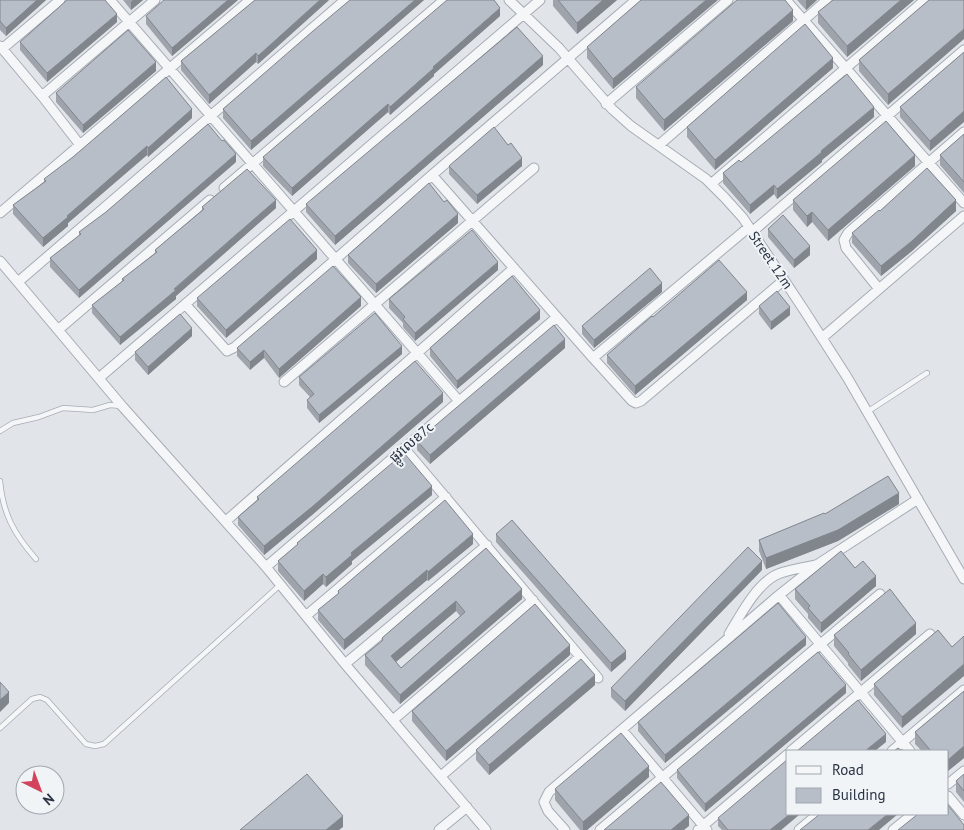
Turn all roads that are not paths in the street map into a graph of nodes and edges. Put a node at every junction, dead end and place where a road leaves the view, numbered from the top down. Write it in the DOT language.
graph roads {
  1 [pos="60,0"];
  2 [pos="110,0"];
  3 [pos="155,0"];
  4 [pos="250,0"];
  5 [pos="345,0"];
  6 [pos="444,0"];
  7 [pos="509,0"];
  8 [pos="540,0"];
  9 [pos="636,0"];
  10 [pos="728,0"];
  11 [pos="786,0"];
  12 [pos="827,0"];
  13 [pos="925,0"];
  14 [pos="524,14"];
  15 [pos="804,20"];
  16 [pos="129,22"];
  17 [pos="1,48"];
  18 [pos="964,50"];
  19 [pos="568,58"];
  20 [pos="846,68"];
  21 [pos="170,69"];
  22 [pos="42,96"];
  23 [pos="606,104"];
  24 [pos="211,116"];
  25 [pos="888,116"];
  26 [pos="964,132"];
  27 [pos="80,145"];
  28 [pos="659,145"];
  29 [pos="928,162"];
  30 [pos="252,164"];
  31 [pos="534,168"];
  32 [pos="432,174"];
  33 [pos="711,184"];
  34 [pos="964,202"];
  35 [pos="294,211"];
  36 [pos="0,213"];
  37 [pos="964,216"];
  38 [pos="472,221"];
  39 [pos="751,230"];
  40 [pos="336,259"];
  41 [pos="0,261"];
  42 [pos="514,268"];
  43 [pos="784,280"];
  44 [pos="18,282"];
  45 [pos="879,289"];
  46 [pos="185,304"];
  47 [pos="374,304"];
  48 [pos="557,317"];
  49 [pos="58,330"];
  50 [pos="822,338"];
  51 [pos="417,353"];
  52 [pos="593,358"];
  53 [pos="927,373"];
  54 [pos="99,378"];
  55 [pos="284,382"];
  56 [pos="459,401"];
  57 [pos="122,406"];
  58 [pos="867,412"];
  59 [pos="0,431"];
  60 [pos="404,448"];
  61 [pos="0,481"];
  62 [pos="446,498"];
  63 [pos="918,499"];
  64 [pos="226,521"];
  65 [pos="487,546"];
  66 [pos="36,559"];
  67 [pos="818,564"];
  68 [pos="266,567"];
  69 [pos="964,578"];
  70 [pos="280,585"];
  71 [pos="880,594"];
  72 [pos="779,595"];
  73 [pos="533,600"];
  74 [pos="307,615"];
  75 [pos="930,634"];
  76 [pos="723,643"];
  77 [pos="820,645"];
  78 [pos="580,657"];
  79 [pos="345,664"];
  80 [pos="598,678"];
  81 [pos="964,690"];
  82 [pos="860,693"];
  83 [pos="394,720"];
  84 [pos="0,728"];
  85 [pos="622,730"];
  86 [pos="902,742"];
  87 [pos="792,750"];
  88 [pos="893,750"];
  89 [pos="909,750"];
  90 [pos="786,756"];
  91 [pos="964,771"];
  92 [pos="441,776"];
  93 [pos="662,778"];
  94 [pos="949,783"];
  95 [pos="949,797"];
  96 [pos="467,807"];
  97 [pos="817,815"];
  98 [pos="912,815"];
  99 [pos="964,815"];
  100 [pos="703,829"];
  101 [pos="439,830"];
  102 [pos="486,830"];
  103 [pos="565,830"];
  104 [pos="600,830"];
  105 [pos="799,830"];
  106 [pos="893,830"];
  1 -- 17 [label="street"];
  2 -- 16 [label="street"];
  3 -- 16 [label="street"];
  4 -- 21 [label="street"];
  5 -- 24 [label="street"];
  6 -- 30 [label="street"];
  7 -- 14 [label="street, Street 12m"];
  8 -- 14 [label="street"];
  9 -- 19 [label="street"];
  10 -- 23 [label="street"];
  11 -- 15 [label="street"];
  12 -- 15 [label="street"];
  13 -- 20 [label="street"];
  14 -- 19 [label="street, Street 12m"];
  14 -- 35 [label="street"];
  15 -- 20 [label="street"];
  15 -- 28 [label="street"];
  16 -- 21 [label="street"];
  16 -- 22 [label="street"];
  17 -- 22 [label="street"];
  18 -- 25 [label="street"];
  19 -- 23 [label="street, Street 12m"];
  19 -- 32 [label="street"];
  20 -- 25 [label="street"];
  20 -- 33 [label="street"];
  21 -- 24 [label="street"];
  21 -- 27 [label="street"];
  22 -- 27 [label="street"];
  23 -- 28 [label="street, Street 12m"];
  24 -- 30 [label="street"];
  24 -- 44 [label="street"];
  25 -- 29 [label="street"];
  25 -- 39 [label="street"];
  26 -- 29 [label="street"];
  27 -- 36 [label="street"];
  28 -- 33 [label="street, Street 12m"];
  29 -- 34 [label="street"];
  29 -- 45 [label="street"];
  30 -- 35 [label="street"];
  30 -- 49 [label="street"];
  31 -- 38 [label="street"];
  32 -- 38 [label="street"];
  32 -- 40 [label="street"];
  33 -- 39 [label="street, Street 12m"];
  35 -- 40 [label="street"];
  35 -- 46 [label="street"];
  37 -- 45 [label="street"];
  38 -- 42 [label="street"];
  38 -- 47 [label="street"];
  39 -- 43 [label="street, Street 12m"];
  39 -- 52 [label="street"];
  40 -- 46 [label="street"];
  40 -- 47 [label="street"];
  41 -- 44 [label="street"];
  42 -- 48 [label="street"];
  42 -- 51 [label="street"];
  43 -- 50 [label="street, Street 12m"];
  43 -- 52 [label="street"];
  44 -- 49 [label="street"];
  45 -- 50 [label="street"];
  46 -- 54 [label="street"];
  47 -- 51 [label="street"];
  47 -- 55 [label="street"];
  48 -- 52 [label="street"];
  48 -- 56 [label="street, ផ្លូវលេខ7c"];
  49 -- 54 [label="street"];
  50 -- 58 [label="street, Street 12m"];
  51 -- 56 [label="street"];
  51 -- 64 [label="street"];
  53 -- 58 [label="lane"];
  54 -- 57 [label="street"];
  56 -- 60 [label="street, ផ្លូវលេខ7c"];
  57 -- 59 [label="lane"];
  57 -- 64 [label="street"];
  58 -- 63 [label="street, Street 12m"];
  60 -- 62 [label="street"];
  60 -- 68 [label="street, ផ្លូវលេខ7c"];
  61 -- 66 [label="lane"];
  62 -- 65 [label="street"];
  62 -- 74 [label="street"];
  63 -- 67 [label="street"];
  63 -- 69 [label="street, Street 12m"];
  64 -- 68 [label="street"];
  65 -- 73 [label="street"];
  65 -- 79 [label="street"];
  67 -- 72 [label="street"];
  67 -- 76 [label="street"];
  68 -- 70 [label="street"];
  70 -- 74 [label="street"];
  70 -- 84 [label="lane"];
  71 -- 77 [label="street"];
  72 -- 76 [label="street"];
  72 -- 77 [label="street"];
  73 -- 78 [label="street"];
  73 -- 83 [label="street"];
  74 -- 79 [label="street"];
  75 -- 82 [label="street"];
  76 -- 85 [label="street"];
  77 -- 82 [label="street"];
  77 -- 93 [label="street"];
  78 -- 80 [label="street"];
  78 -- 92 [label="street"];
  79 -- 83 [label="street"];
  81 -- 86 [label="street"];
  82 -- 86 [label="street"];
  82 -- 87 [label="street"];
  83 -- 92 [label="street"];
  85 -- 93 [label="street"];
  85 -- 103 [label="street"];
  86 -- 88 [label="street"];
  86 -- 89 [label="street"];
  90 -- 100 [label="street"];
  91 -- 94 [label="street"];
  92 -- 96 [label="street"];
  93 -- 100 [label="street"];
  93 -- 104 [label="street"];
  95 -- 99 [label="street"];
  96 -- 101 [label="street"];
  96 -- 102 [label="street"];
  97 -- 105 [label="street"];
  98 -- 106 [label="street"];
}
